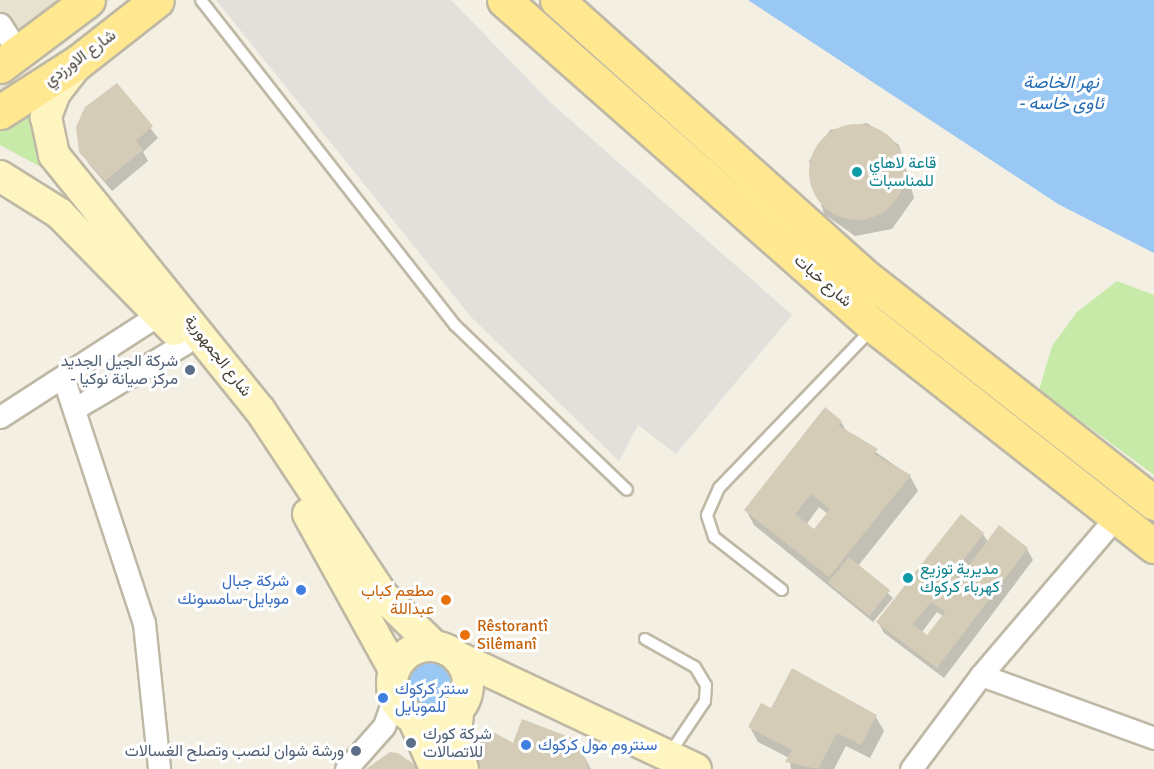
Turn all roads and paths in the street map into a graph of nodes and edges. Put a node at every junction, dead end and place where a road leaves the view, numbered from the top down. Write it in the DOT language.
graph roads {
  1 [pos="88,0"];
  2 [pos="157,0"];
  3 [pos="201,0"];
  4 [pos="504,0"];
  5 [pos="557,0"];
  6 [pos="0,24"];
  7 [pos="10,61"];
  8 [pos="78,62"];
  9 [pos="0,112"];
  10 [pos="0,176"];
  11 [pos="159,314"];
  12 [pos="874,326"];
  13 [pos="185,343"];
  14 [pos="63,377"];
  15 [pos="74,409"];
  16 [pos="0,417"];
  17 [pos="627,490"];
  18 [pos="1154,503"];
  19 [pos="1115,518"];
  20 [pos="1154,546"];
  21 [pos="782,590"];
  22 [pos="645,639"];
  23 [pos="445,651"];
  24 [pos="981,675"];
  25 [pos="400,695"];
  26 [pos="461,705"];
  27 [pos="1154,738"];
  28 [pos="662,762"];
  29 [pos="159,769"];
  30 [pos="346,769"];
  31 [pos="435,769"];
  32 [pos="463,769"];
  33 [pos="696,769"];
  34 [pos="911,769"];
  1 -- 7 [label="main road"];
  2 -- 8 [label="main road, شارع الاورزدي"];
  3 -- 17 [label="lane"];
  4 -- 12 [label="main road, شارع خبات"];
  5 -- 18 [label="main road, شارع خبات"];
  6 -- 7 [label="street"];
  8 -- 9 [label="main road, شارع الاورزدي"];
  8 -- 23 [label="street, شارع الجمهورية"];
  10 -- 11 [label="street, شارع الجمهورية"];
  11 -- 13 [label="street, شارع الجمهورية"];
  11 -- 14 [label="street"];
  12 -- 19 [label="main road, شارع خبات"];
  12 -- 21 [label="lane"];
  13 -- 15 [label="street"];
  13 -- 25 [label="street, شارع الجمهورية"];
  14 -- 15 [label="street"];
  14 -- 16 [label="street"];
  15 -- 29 [label="street"];
  19 -- 20 [label="main road, شارع خبات"];
  19 -- 24 [label="street"];
  22 -- 28 [label="lane"];
  23 -- 25 [label="street"];
  23 -- 26 [label="street"];
  23 -- 28 [label="street"];
  24 -- 27 [label="street"];
  24 -- 34 [label="street"];
  25 -- 26 [label="street"];
  25 -- 30 [label="street"];
  25 -- 31 [label="street, شارع الجمهورية"];
  26 -- 28 [label="street"];
  26 -- 32 [label="street"];
  28 -- 33 [label="street"];
}
